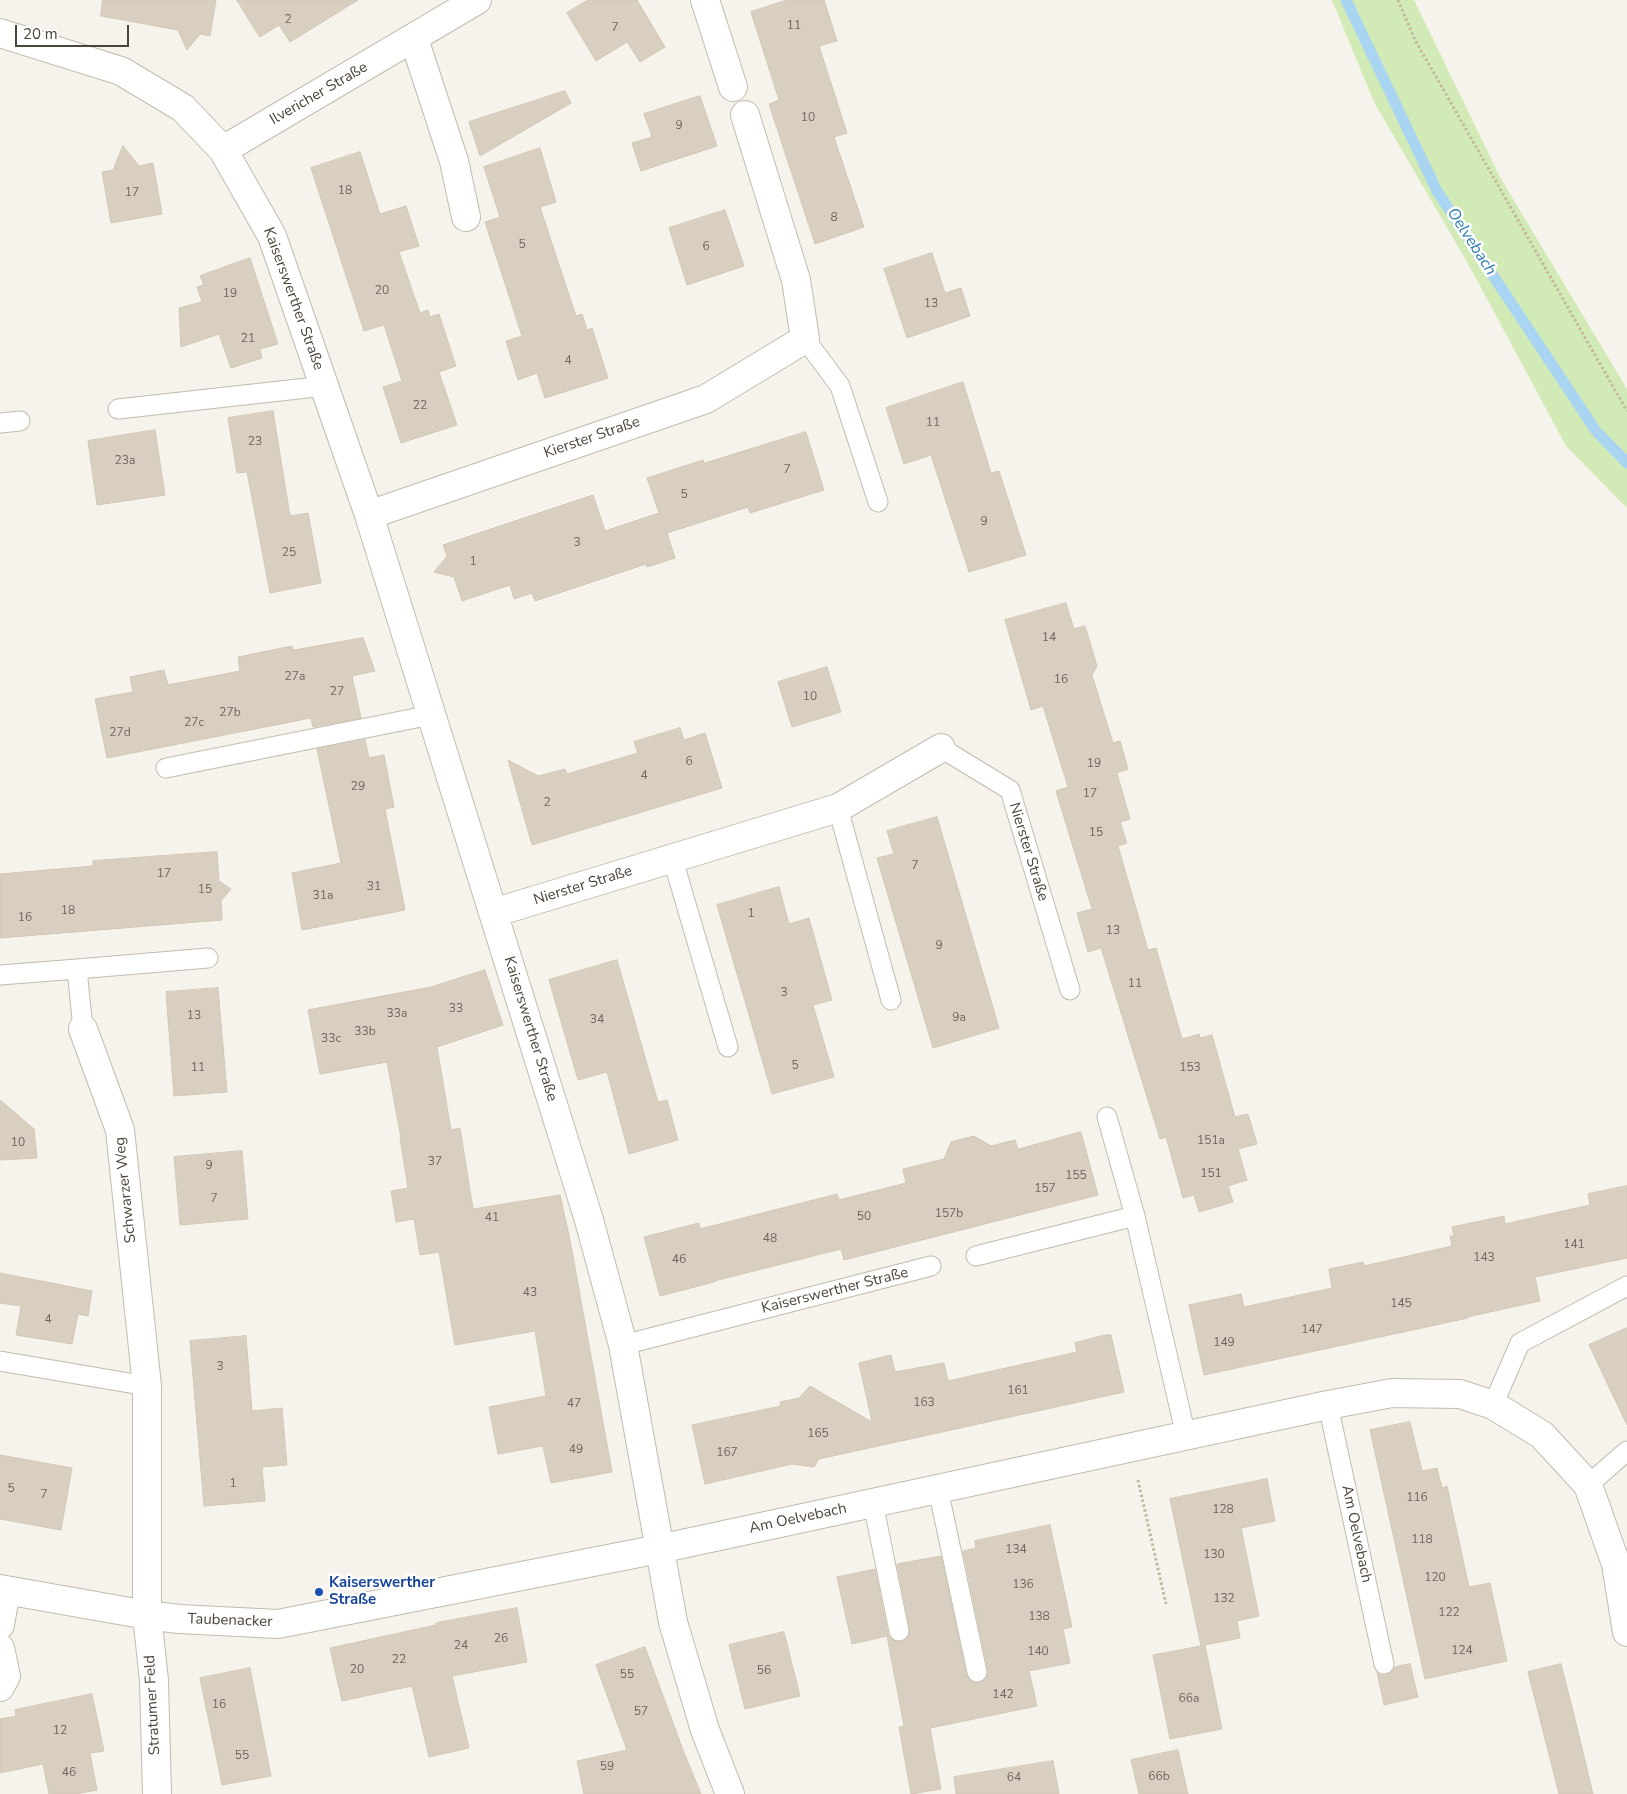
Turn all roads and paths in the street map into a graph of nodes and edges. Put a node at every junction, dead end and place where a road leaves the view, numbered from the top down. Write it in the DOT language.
graph roads {
  1 [pos="478,0"];
  2 [pos="705,0"];
  3 [pos="1398,0"];
  4 [pos="0,33"];
  5 [pos="414,38"];
  6 [pos="733,87"];
  7 [pos="745,115"];
  8 [pos="223,150"];
  9 [pos="466,217"];
  10 [pos="805,339"];
  11 [pos="325,386"];
  12 [pos="118,409"];
  13 [pos="1627,411"];
  14 [pos="20,421"];
  15 [pos="0,423"];
  16 [pos="878,502"];
  17 [pos="368,515"];
  18 [pos="431,715"];
  19 [pos="941,748"];
  20 [pos="166,768"];
  21 [pos="838,808"];
  22 [pos="673,860"];
  23 [pos="494,913"];
  24 [pos="208,958"];
  25 [pos="77,969"];
  26 [pos="0,976"];
  27 [pos="1070,990"];
  28 [pos="891,1000"];
  29 [pos="83,1029"];
  30 [pos="728,1047"];
  31 [pos="1107,1117"];
  32 [pos="1135,1216"];
  33 [pos="976,1256"];
  34 [pos="931,1266"];
  35 [pos="1627,1286"];
  36 [pos="623,1345"];
  37 [pos="0,1360"];
  38 [pos="147,1386"];
  39 [pos="1328,1405"];
  40 [pos="1493,1405"];
  41 [pos="1186,1436"];
  42 [pos="1130,1448"];
  43 [pos="1627,1451"];
  44 [pos="1588,1485"];
  45 [pos="938,1489"];
  46 [pos="873,1503"];
  47 [pos="659,1549"];
  48 [pos="1621,1563"];
  49 [pos="3,1589"];
  50 [pos="1166,1604"];
  51 [pos="147,1615"];
  52 [pos="0,1625"];
  53 [pos="899,1631"];
  54 [pos="1627,1632"];
  55 [pos="0,1648"];
  56 [pos="1384,1664"];
  57 [pos="977,1672"];
  58 [pos="0,1687"];
  59 [pos="157,1794"];
  60 [pos="730,1794"];
  1 -- 5 [label="street, Ilvericher Straße"];
  2 -- 6 [label="street"];
  3 -- 13 [label="path"];
  4 -- 8 [label="street, Kaiserswerther Straße"];
  5 -- 8 [label="street, Ilvericher Straße"];
  5 -- 9 [label="street"];
  7 -- 10 [label="street"];
  8 -- 11 [label="street, Kaiserswerther Straße"];
  10 -- 16 [label="lane"];
  10 -- 17 [label="street, Kierster Straße"];
  11 -- 12 [label="lane, Kaiserswerther Straße"];
  11 -- 17 [label="street, Kaiserswerther Straße"];
  14 -- 15 [label="lane"];
  17 -- 18 [label="street, Kaiserswerther Straße"];
  18 -- 20 [label="lane"];
  18 -- 23 [label="street, Kaiserswerther Straße"];
  19 -- 21 [label="street, Nierster Straße"];
  19 -- 27 [label="lane, Nierster Straße"];
  21 -- 22 [label="street, Nierster Straße"];
  21 -- 28 [label="lane"];
  22 -- 23 [label="street, Nierster Straße"];
  22 -- 30 [label="lane"];
  23 -- 36 [label="street, Kaiserswerther Straße"];
  24 -- 25 [label="lane"];
  25 -- 26 [label="lane"];
  25 -- 29 [label="lane, Schwarzer Weg"];
  29 -- 38 [label="street, Schwarzer Weg"];
  31 -- 32 [label="lane"];
  32 -- 33 [label="lane"];
  32 -- 41 [label="lane"];
  34 -- 36 [label="lane, Kaiserswerther Straße"];
  35 -- 40 [label="lane"];
  36 -- 47 [label="street, Kaiserswerther Straße"];
  37 -- 38 [label="lane"];
  38 -- 51 [label="street, Schwarzer Weg"];
  39 -- 40 [label="street, Am Oelvebach"];
  39 -- 41 [label="street, Am Oelvebach"];
  39 -- 56 [label="lane, Am Oelvebach"];
  40 -- 44 [label="street, Am Oelvebach"];
  41 -- 42 [label="street, Am Oelvebach"];
  42 -- 45 [label="street, Am Oelvebach"];
  42 -- 50 [label="path"];
  43 -- 44 [label="lane"];
  44 -- 48 [label="street, Am Oelvebach"];
  45 -- 46 [label="street, Am Oelvebach"];
  45 -- 57 [label="lane"];
  46 -- 47 [label="street, Am Oelvebach"];
  46 -- 53 [label="lane"];
  47 -- 51 [label="street, Taubenacker"];
  47 -- 60 [label="street, Kaiserswerther Straße"];
  48 -- 54 [label="street, Am Oelvebach"];
  49 -- 51 [label="street, Taubenacker"];
  49 -- 52 [label="street, Taubenacker"];
  51 -- 59 [label="street, Stratumer Feld"];
  55 -- 58 [label="street"];
}
